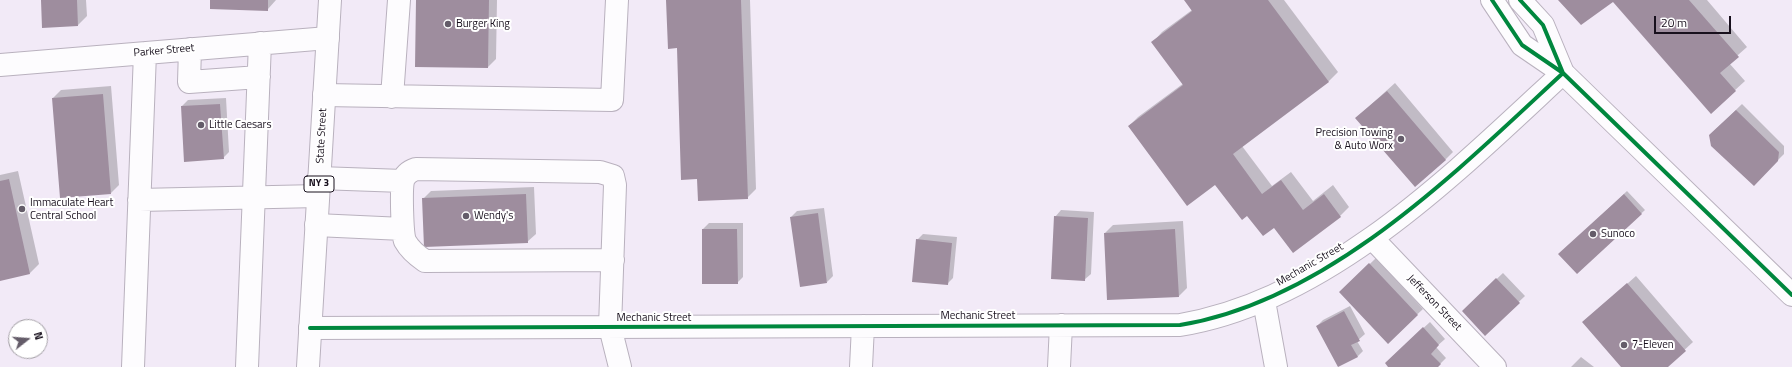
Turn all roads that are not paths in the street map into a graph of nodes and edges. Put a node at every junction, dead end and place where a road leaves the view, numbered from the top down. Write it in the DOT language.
graph roads {
  1 [pos="330,0"];
  2 [pos="399,0"];
  3 [pos="617,0"];
  4 [pos="1492,0"];
  5 [pos="1520,0"];
  6 [pos="328,38"];
  7 [pos="260,43"];
  8 [pos="190,49"];
  9 [pos="145,53"];
  10 [pos="0,65"];
  11 [pos="1563,73"];
  12 [pos="259,76"];
  13 [pos="324,95"];
  14 [pos="392,97"];
  15 [pos="403,181"];
  16 [pos="319,187"];
  17 [pos="254,197"];
  18 [pos="140,200"];
  19 [pos="316,226"];
  20 [pos="403,229"];
  21 [pos="1372,238"];
  22 [pos="613,260"];
  23 [pos="1792,295"];
  24 [pos="1264,302"];
  25 [pos="1061,325"];
  26 [pos="863,326"];
  27 [pos="610,327"];
  28 [pos="310,328"];
  29 [pos="133,367"];
  30 [pos="247,367"];
  31 [pos="308,367"];
  32 [pos="620,367"];
  33 [pos="861,367"];
  34 [pos="1059,367"];
  35 [pos="1276,367"];
  36 [pos="1496,367"];
  1 -- 6 [label="main road, State Street / NY 3"];
  2 -- 14 [label="main road"];
  3 -- 14 [label="main road"];
  4 -- 11 [label="main road"];
  5 -- 11 [label="main road"];
  6 -- 7 [label="main road, Parker Street"];
  6 -- 13 [label="main road, State Street / NY 3"];
  7 -- 8 [label="main road, Parker Street"];
  7 -- 12 [label="main road"];
  8 -- 9 [label="main road, Parker Street"];
  8 -- 12 [label="main road"];
  9 -- 10 [label="main road, Parker Street"];
  9 -- 18 [label="main road"];
  11 -- 21 [label="main road, Mechanic Street"];
  11 -- 23 [label="main road"];
  12 -- 17 [label="main road"];
  13 -- 14 [label="main road"];
  13 -- 16 [label="main road, State Street / NY 3"];
  15 -- 16 [label="main road"];
  15 -- 20 [label="main road"];
  15 -- 22 [label="main road"];
  16 -- 17 [label="main road"];
  16 -- 19 [label="main road, State Street / NY 3"];
  17 -- 18 [label="main road"];
  17 -- 30 [label="main road"];
  18 -- 29 [label="main road"];
  19 -- 20 [label="main road"];
  19 -- 28 [label="main road, State Street / NY 3"];
  20 -- 22 [label="main road"];
  21 -- 24 [label="main road, Mechanic Street"];
  21 -- 36 [label="main road, Jefferson Street"];
  22 -- 27 [label="main road"];
  24 -- 25 [label="main road, Mechanic Street"];
  24 -- 35 [label="main road"];
  25 -- 26 [label="main road, Mechanic Street"];
  25 -- 34 [label="main road"];
  26 -- 27 [label="main road, Mechanic Street"];
  26 -- 33 [label="main road"];
  27 -- 28 [label="main road, Mechanic Street"];
  27 -- 32 [label="main road"];
  28 -- 31 [label="main road, State Street / NY 3"];
}
